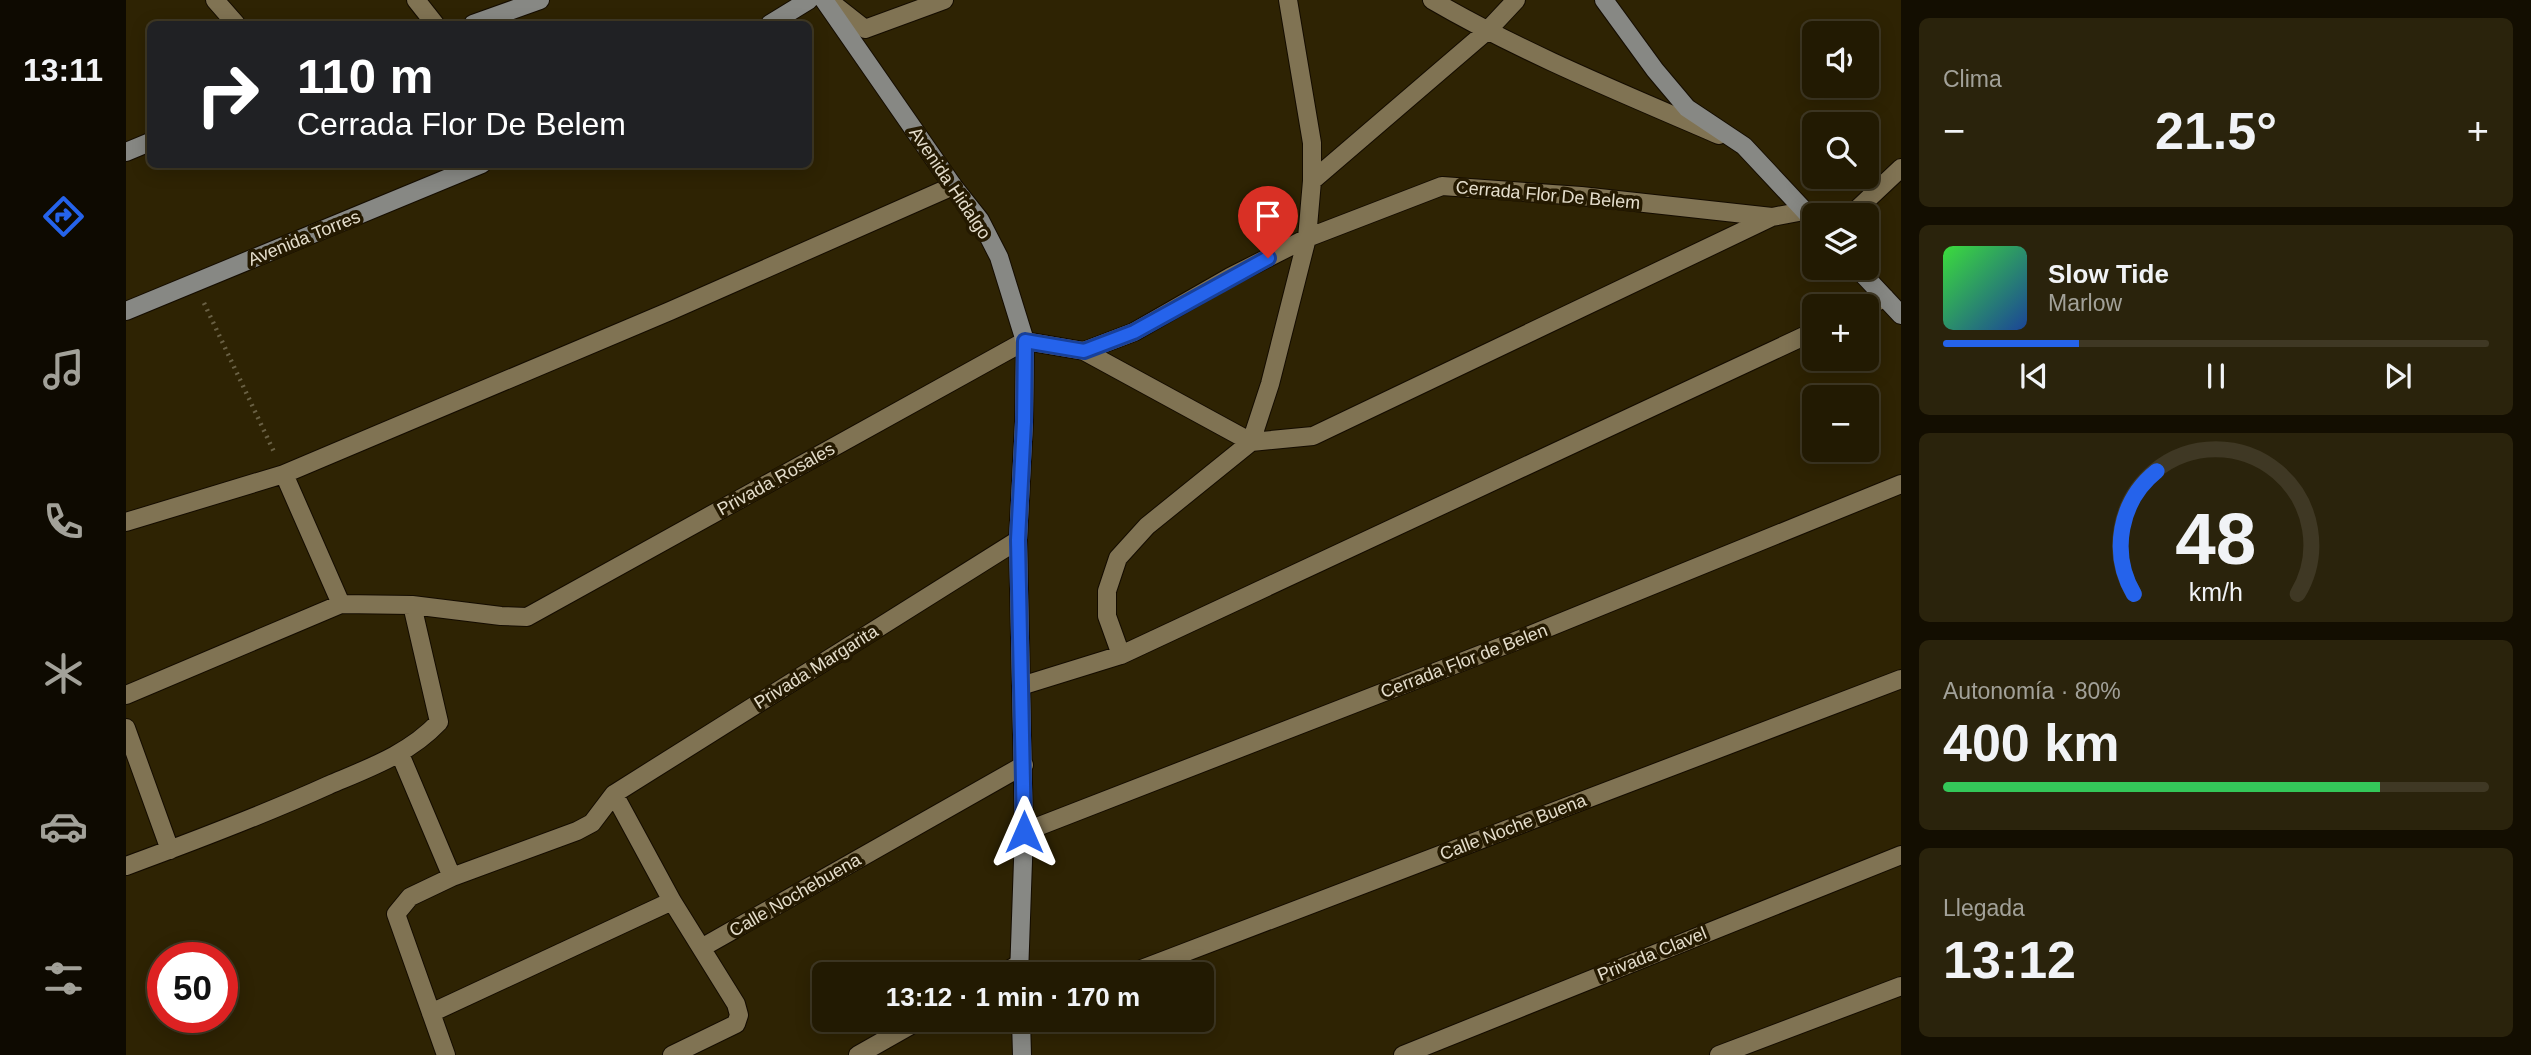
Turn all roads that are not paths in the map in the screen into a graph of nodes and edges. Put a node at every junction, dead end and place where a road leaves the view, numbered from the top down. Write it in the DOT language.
graph roads {
  1 [pos="215,0"];
  2 [pos="416,0"];
  3 [pos="540,0"];
  4 [pos="809,0"];
  5 [pos="826,0"];
  6 [pos="944,0"];
  7 [pos="1288,0"];
  8 [pos="1432,0"];
  9 [pos="1516,0"];
  10 [pos="1604,0"];
  11 [pos="233,21"];
  12 [pos="433,21"];
  13 [pos="481,21"];
  14 [pos="775,21"];
  15 [pos="1488,30"];
  16 [pos="147,143"];
  17 [pos="1744,146"];
  18 [pos="126,152"];
  19 [pos="472,168"];
  20 [pos="1901,168"];
  21 [pos="1312,181"];
  22 [pos="953,187"];
  23 [pos="1864,203"];
  24 [pos="1802,208"];
  25 [pos="1802,216"];
  26 [pos="1772,217"];
  27 [pos="1307,238"];
  28 [pos="1868,280"];
  29 [pos="1885,298"];
  30 [pos="1879,301"];
  31 [pos="126,311"];
  32 [pos="1901,316"];
  33 [pos="1802,337"];
  34 [pos="1025,341"];
  35 [pos="1084,351"];
  36 [pos="1251,442"];
  37 [pos="284,474"];
  38 [pos="1901,484"];
  39 [pos="126,523"];
  40 [pos="1018,540"];
  41 [pos="341,604"];
  42 [pos="412,605"];
  43 [pos="1121,655"];
  44 [pos="1901,679"];
  45 [pos="1021,686"];
  46 [pos="126,695"];
  47 [pos="126,728"];
  48 [pos="400,754"];
  49 [pos="1024,765"];
  50 [pos="614,794"];
  51 [pos="1024,832"];
  52 [pos="170,850"];
  53 [pos="1901,855"];
  54 [pos="126,866"];
  55 [pos="452,877"];
  56 [pos="672,901"];
  57 [pos="703,947"];
  58 [pos="1019,962"];
  59 [pos="1160,962"];
  60 [pos="1901,986"];
  61 [pos="431,1013"];
  62 [pos="899,1032"];
  63 [pos="1022,1032"];
  64 [pos="446,1055"];
  65 [pos="672,1055"];
  66 [pos="858,1055"];
  67 [pos="1023,1055"];
  68 [pos="1403,1055"];
  69 [pos="1719,1055"];
  1 -- 11 [label="street"];
  2 -- 12 [label="street"];
  3 -- 13 [label="main road"];
  4 -- 14 [label="main road"];
  5 -- 6 [label="street"];
  5 -- 22 [label="main road, Avenida Hidalgo"];
  7 -- 21 [label="street"];
  8 -- 15 [label="street"];
  9 -- 15 [label="street"];
  10 -- 17 [label="main road"];
  15 -- 17 [label="street"];
  15 -- 21 [label="street"];
  16 -- 18 [label="main road"];
  17 -- 24 [label="main road"];
  19 -- 31 [label="main road, Avenida Torres"];
  20 -- 23 [label="street"];
  21 -- 27 [label="street"];
  22 -- 34 [label="main road, Avenida Hidalgo"];
  22 -- 37 [label="street"];
  25 -- 26 [label="street"];
  26 -- 27 [label="street, Cerrada Flor De Belem"];
  26 -- 36 [label="street"];
  27 -- 35 [label="street, Cerrada Flor De Belem"];
  27 -- 36 [label="street"];
  28 -- 29 [label="main road"];
  29 -- 30 [label="street"];
  29 -- 32 [label="main road"];
  33 -- 43 [label="street"];
  34 -- 35 [label="street"];
  34 -- 40 [label="main road, Avenida Hidalgo"];
  34 -- 42 [label="street, Privada Rosales"];
  35 -- 36 [label="street"];
  36 -- 43 [label="street"];
  37 -- 39 [label="street"];
  37 -- 41 [label="street"];
  38 -- 51 [label="street, Cerrada Flor de Belen"];
  40 -- 45 [label="main road, Avenida Hidalgo"];
  40 -- 50 [label="street, Privada Margarita"];
  41 -- 42 [label="street"];
  41 -- 46 [label="street"];
  42 -- 48 [label="street"];
  43 -- 45 [label="street"];
  44 -- 59 [label="street, Calle Noche Buena"];
  45 -- 49 [label="main road, Avenida Hidalgo"];
  47 -- 52 [label="street"];
  48 -- 52 [label="street"];
  48 -- 55 [label="street"];
  49 -- 51 [label="main road, Avenida Hidalgo"];
  49 -- 57 [label="street, Calle Nochebuena"];
  50 -- 55 [label="street"];
  50 -- 56 [label="street"];
  51 -- 58 [label="main road, Avenida Hidalgo"];
  52 -- 54 [label="street"];
  53 -- 68 [label="street, Privada Clavel"];
  55 -- 61 [label="street"];
  56 -- 57 [label="street"];
  56 -- 61 [label="street"];
  57 -- 65 [label="street"];
  60 -- 69 [label="street"];
  61 -- 64 [label="street"];
  62 -- 66 [label="street"];
  63 -- 67 [label="main road"];
}
